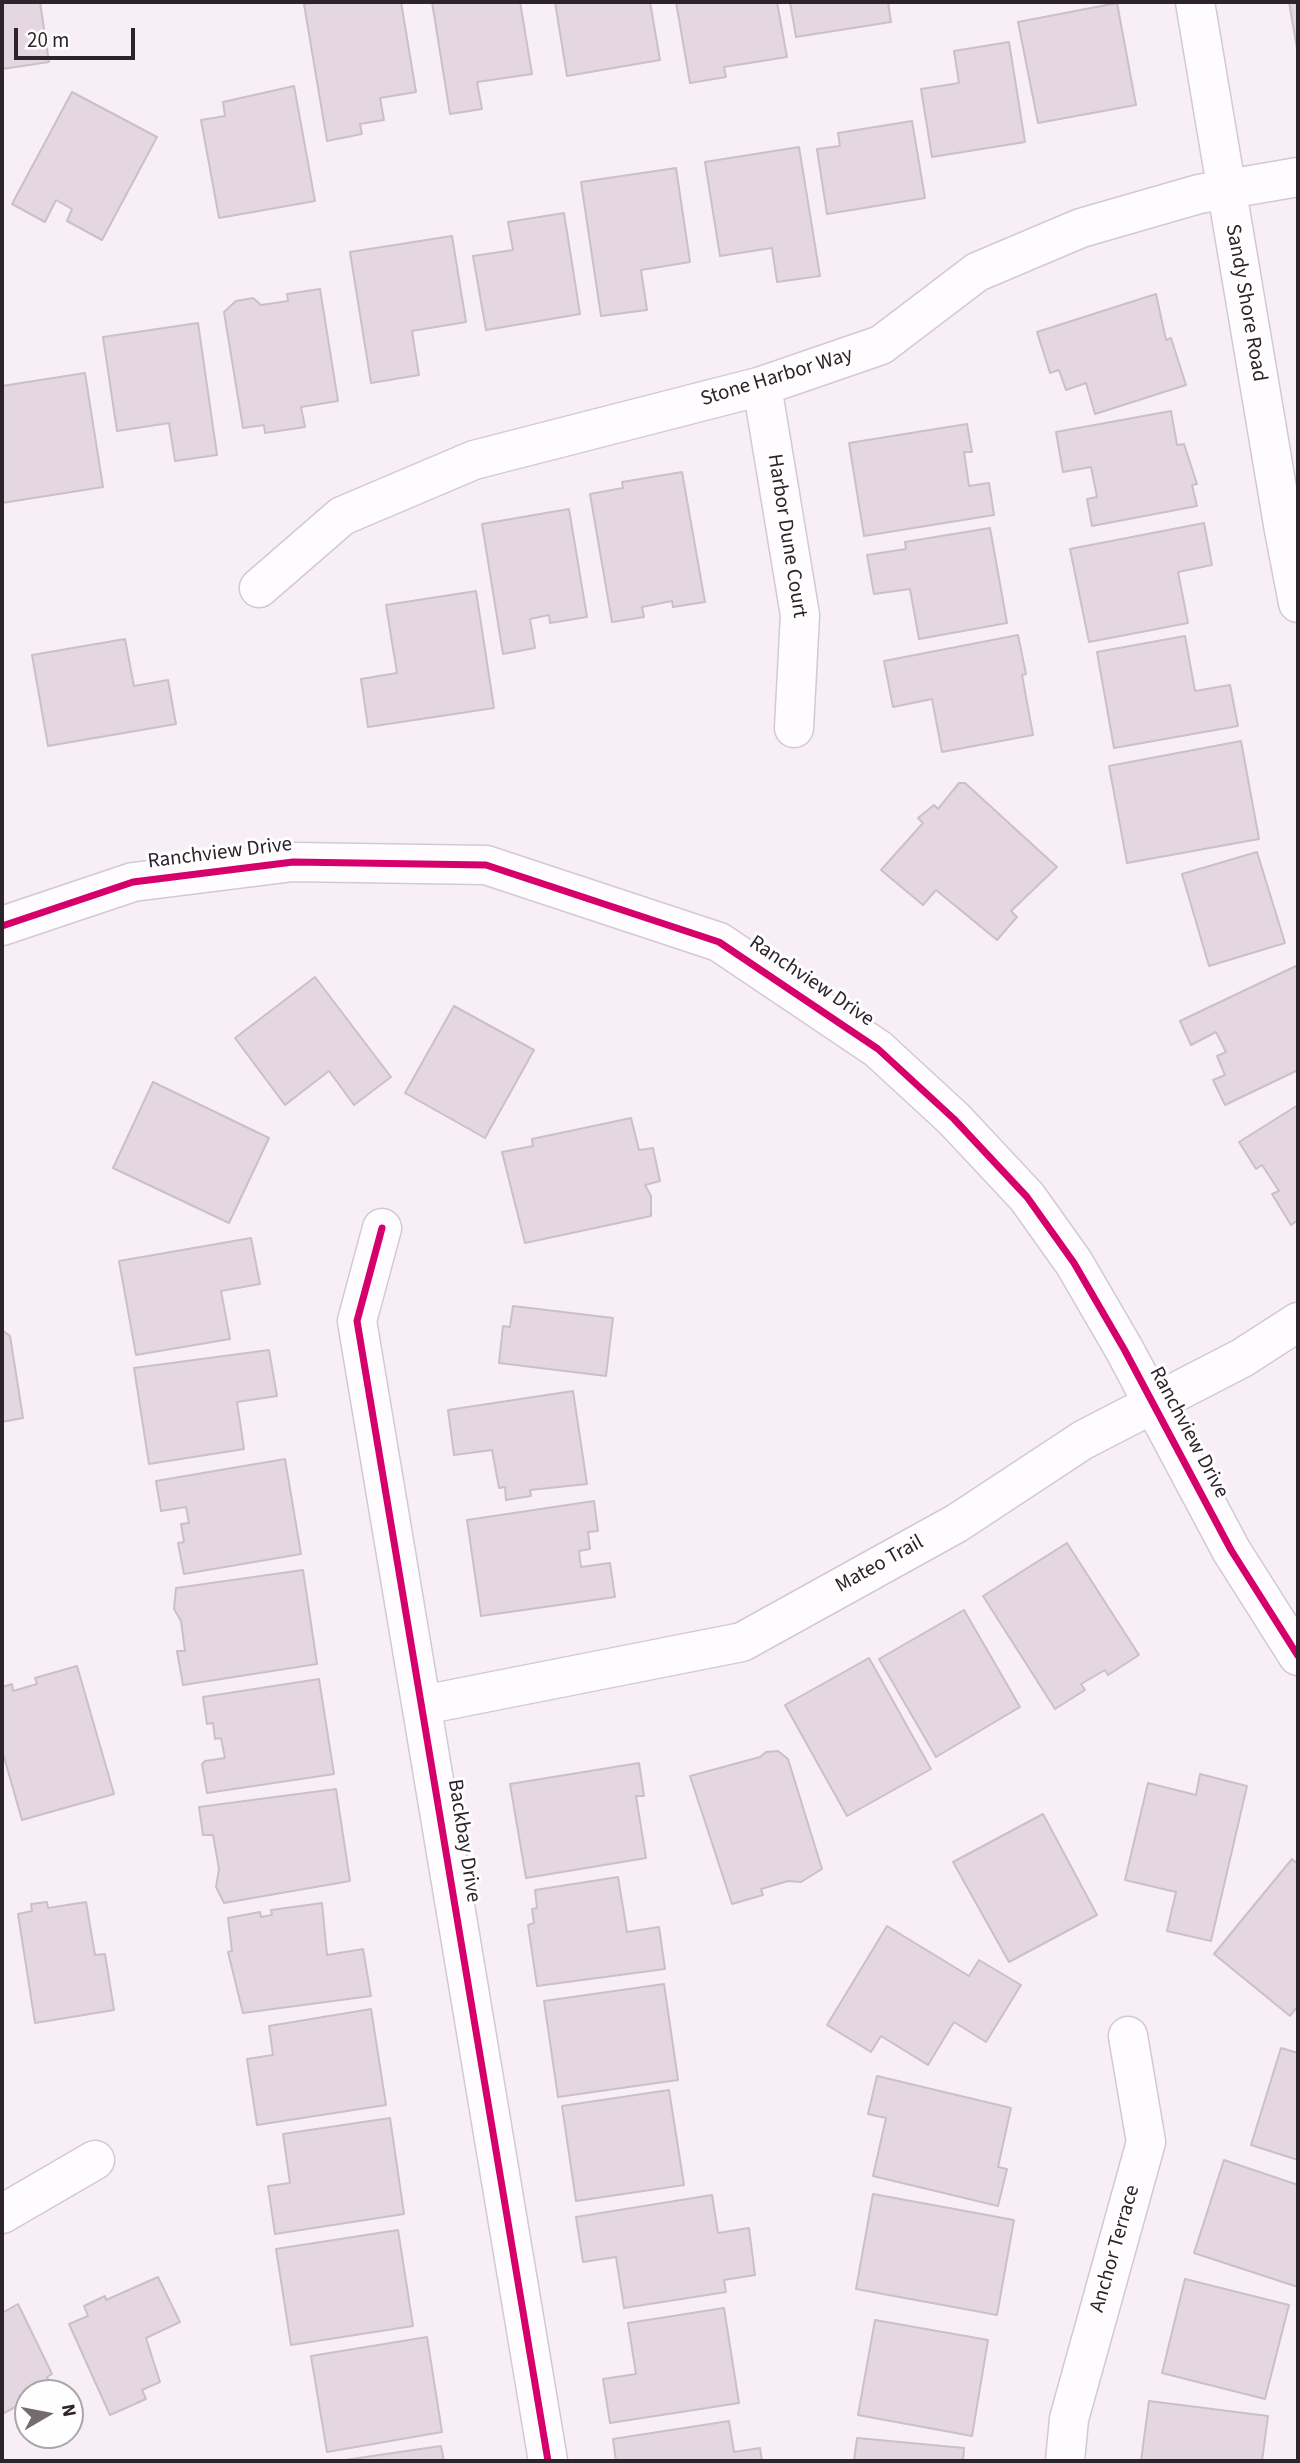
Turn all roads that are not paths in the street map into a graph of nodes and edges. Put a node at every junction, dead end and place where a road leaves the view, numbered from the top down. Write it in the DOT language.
graph roads {
  1 [pos="1195,2"];
  2 [pos="1298,177"];
  3 [pos="1226,190"];
  4 [pos="762,386"];
  5 [pos="259,588"];
  6 [pos="1298,603"];
  7 [pos="794,728"];
  8 [pos="2,926"];
  9 [pos="382,1228"];
  10 [pos="1298,1322"];
  11 [pos="1153,1404"];
  12 [pos="1298,1656"];
  13 [pos="423,1704"];
  14 [pos="1128,2036"];
  15 [pos="95,2161"];
  16 [pos="2,2214"];
  17 [pos="548,2461"];
  18 [pos="1065,2461"];
  1 -- 3 [label="street, Sandy Shore Road"];
  2 -- 3 [label="street, Stone Harbor Way"];
  3 -- 4 [label="street, Stone Harbor Way"];
  3 -- 6 [label="street, Sandy Shore Road"];
  4 -- 5 [label="street, Stone Harbor Way"];
  4 -- 7 [label="street, Harbor Dune Court"];
  8 -- 11 [label="street, Ranchview Drive"];
  9 -- 13 [label="street, Backbay Drive"];
  10 -- 11 [label="street, Mateo Trail"];
  11 -- 12 [label="street, Ranchview Drive"];
  11 -- 13 [label="street, Mateo Trail"];
  13 -- 17 [label="street, Backbay Drive"];
  14 -- 18 [label="street, Anchor Terrace"];
  15 -- 16 [label="street"];
}
